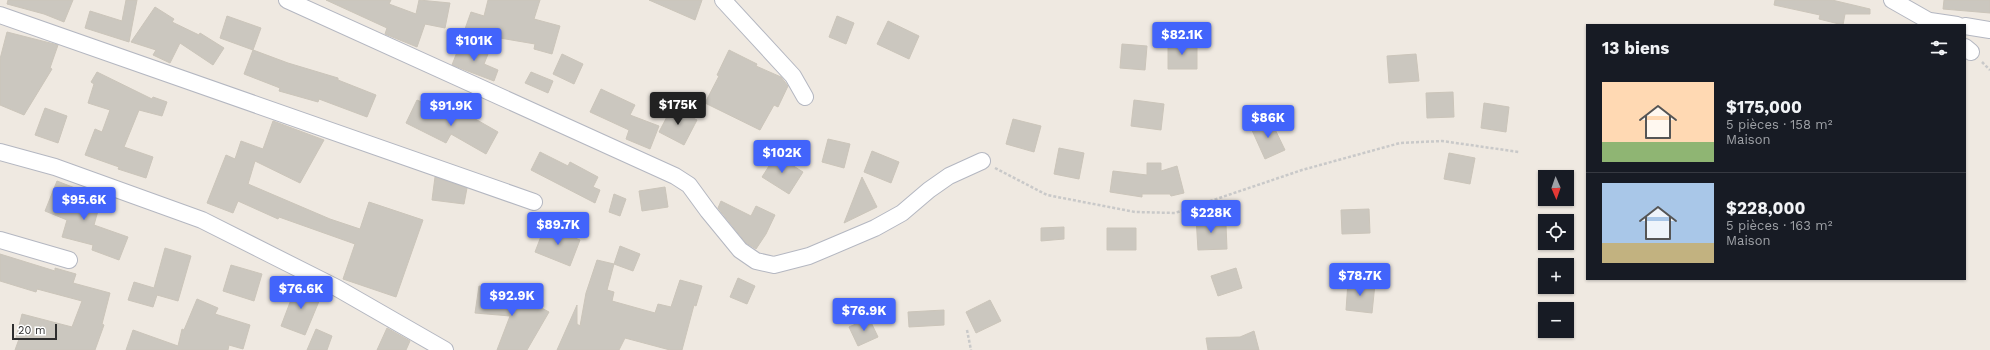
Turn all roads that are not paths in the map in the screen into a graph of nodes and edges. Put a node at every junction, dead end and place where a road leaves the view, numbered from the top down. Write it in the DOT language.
graph roads {
  1 [pos="287,0"];
  2 [pos="722,0"];
  3 [pos="1892,0"];
  4 [pos="0,15"];
  5 [pos="1933,23"];
  6 [pos="1945,24"];
  7 [pos="1966,26"];
  8 [pos="1990,30"];
  9 [pos="805,97"];
  10 [pos="0,152"];
  11 [pos="982,161"];
  12 [pos="534,202"];
  13 [pos="0,240"];
  14 [pos="69,260"];
  15 [pos="445,350"];
  1 -- 11 [label="street"];
  2 -- 9 [label="street"];
  3 -- 5 [label="street"];
  4 -- 12 [label="street"];
  5 -- 6 [label="street"];
  7 -- 8 [label="street"];
  10 -- 15 [label="street"];
  13 -- 14 [label="street"];
}
